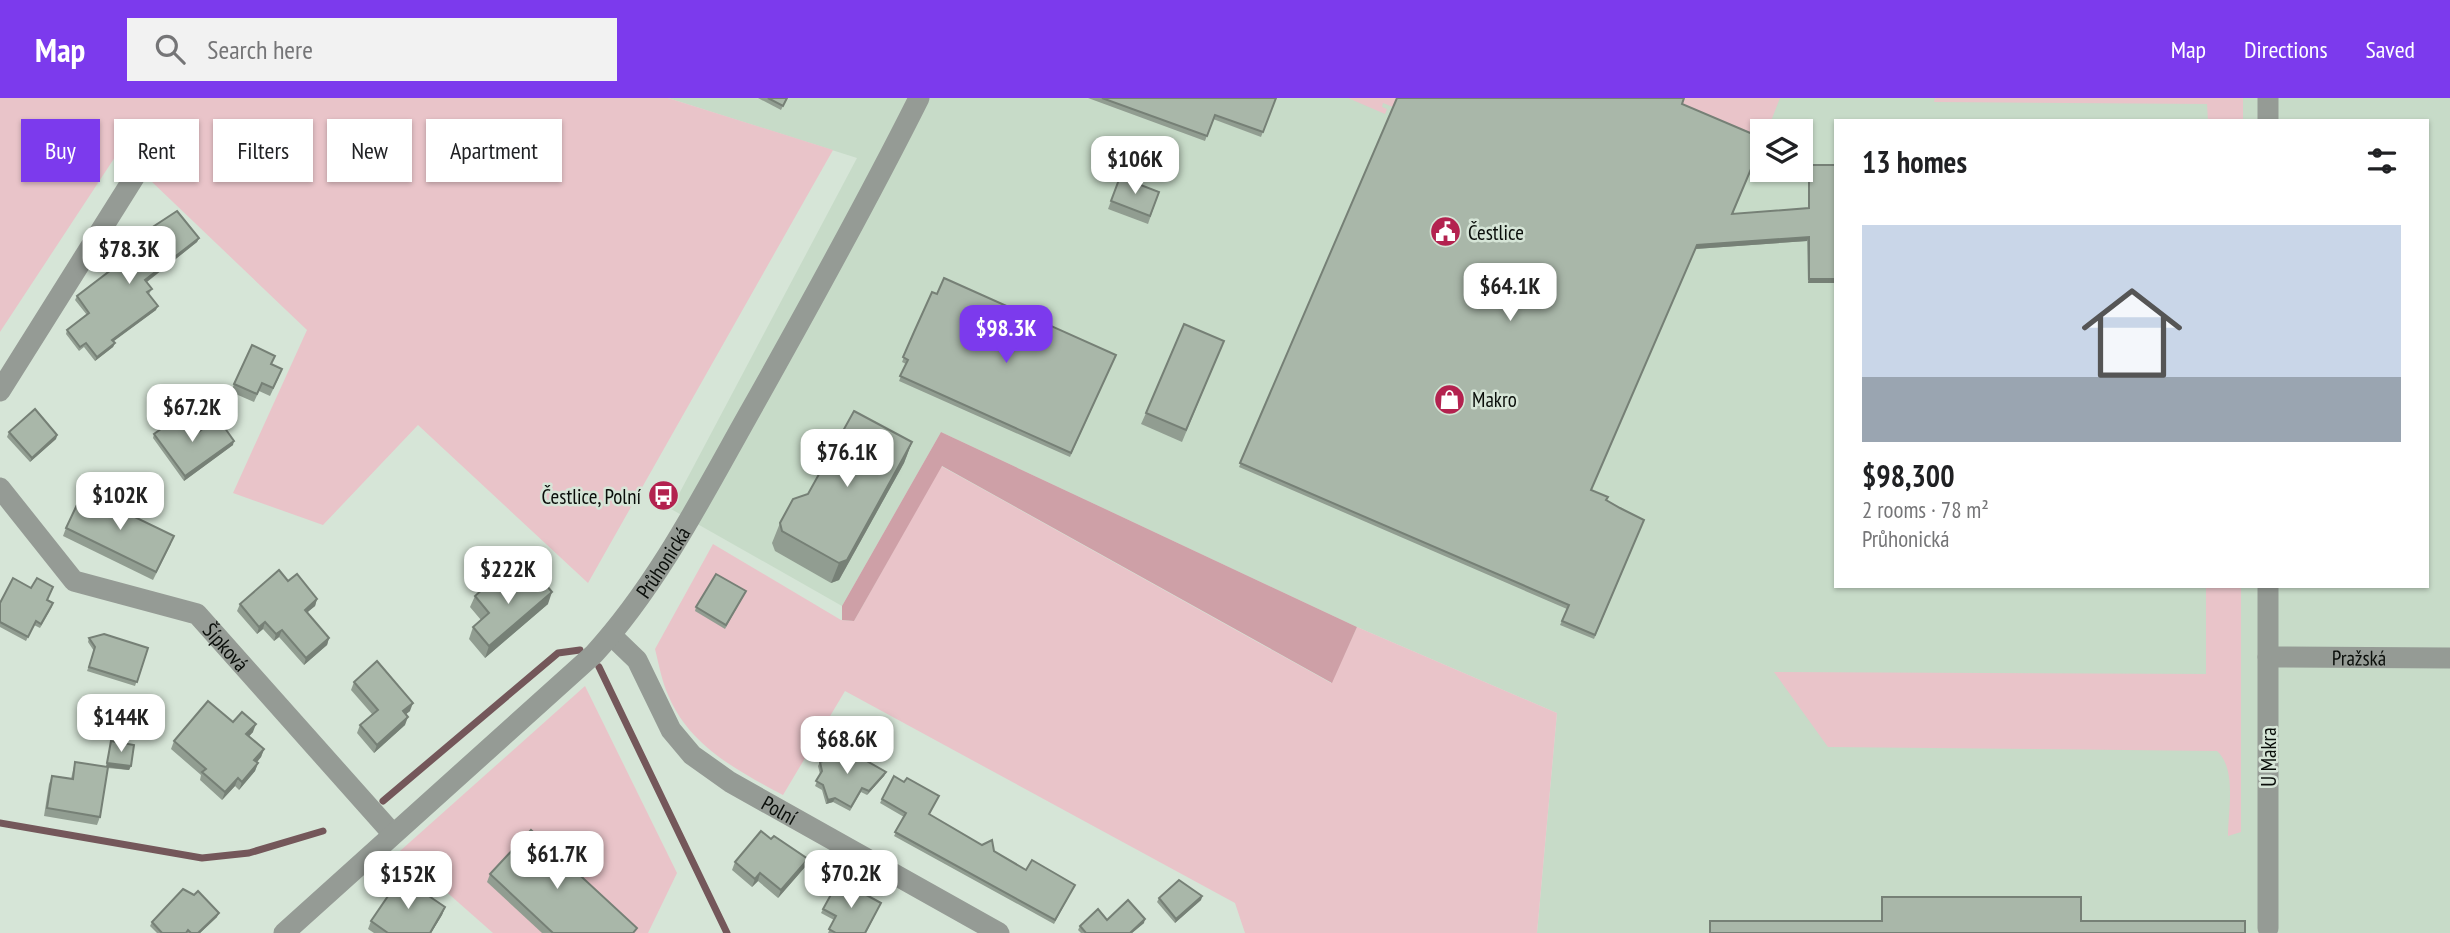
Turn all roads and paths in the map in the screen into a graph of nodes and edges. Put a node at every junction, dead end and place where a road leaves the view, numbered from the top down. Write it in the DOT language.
graph roads {
  1 [pos="919,98"];
  2 [pos="2268,98"];
  3 [pos="2268,119"];
  4 [pos="131,182"];
  5 [pos="0,391"];
  6 [pos="0,488"];
  7 [pos="2268,588"];
  8 [pos="611,635"];
  9 [pos="2268,657"];
  10 [pos="2450,658"];
  11 [pos="392,833"];
  12 [pos="2267,928"];
  13 [pos="284,933"];
  14 [pos="999,933"];
  1 -- 8 [label="street, Průhonická"];
  2 -- 3 [label="street"];
  4 -- 5 [label="street"];
  6 -- 11 [label="street, Šípková"];
  7 -- 9 [label="street, U Makra"];
  8 -- 11 [label="street, Průhonická"];
  8 -- 14 [label="street, Polní"];
  9 -- 10 [label="street, Pražská"];
  9 -- 12 [label="street, U Makra"];
  11 -- 13 [label="street, Průhonická"];
}
